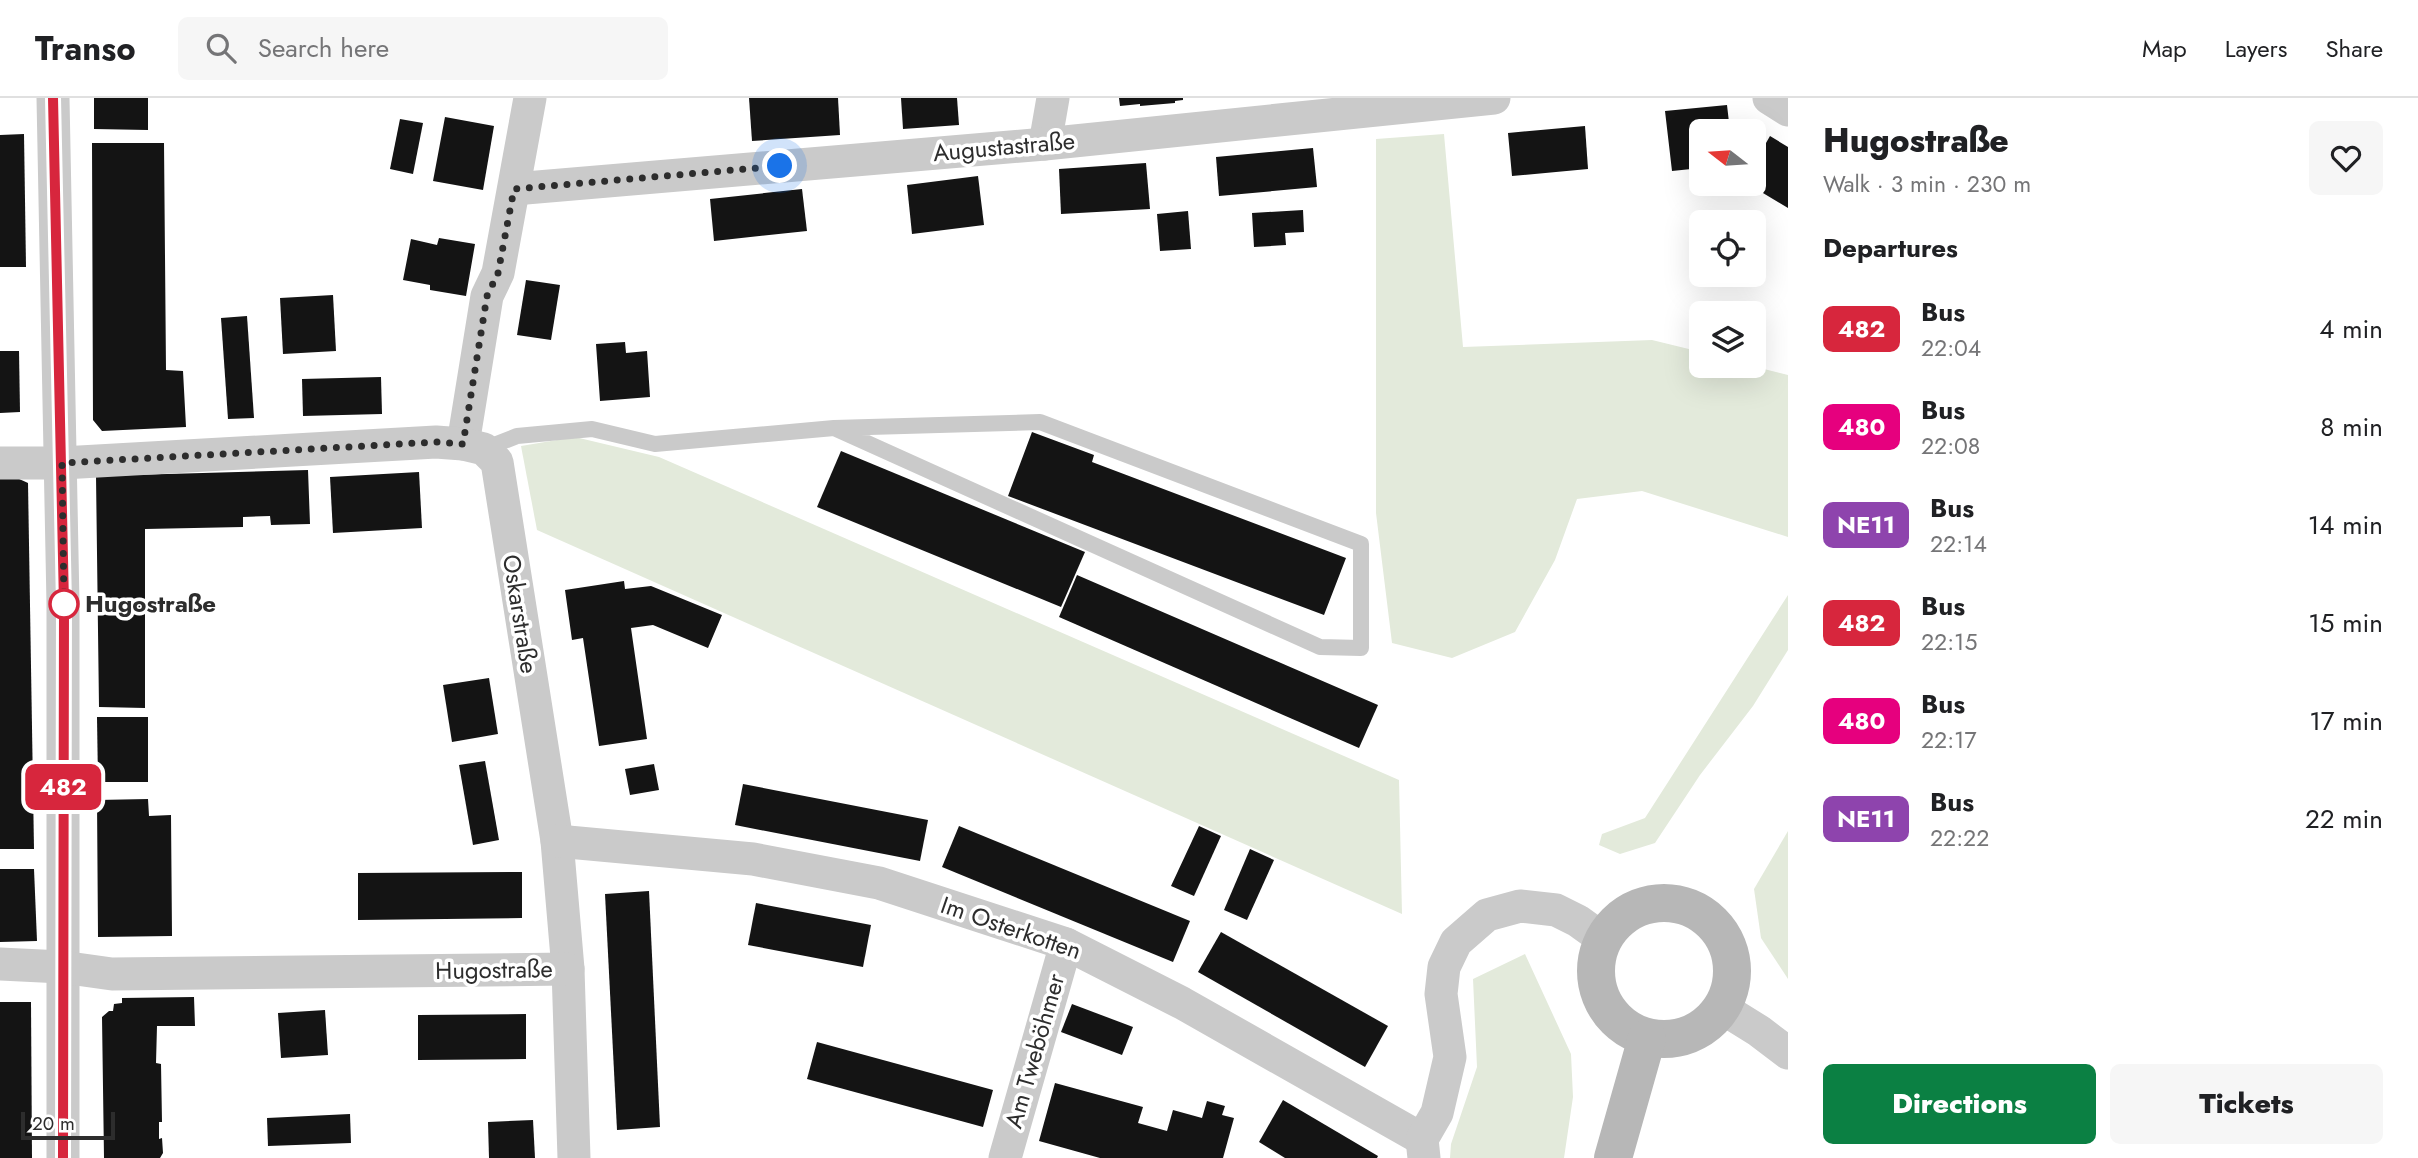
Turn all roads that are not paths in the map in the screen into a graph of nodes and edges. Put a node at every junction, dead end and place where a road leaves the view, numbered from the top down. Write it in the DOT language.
graph roads {
  1 [pos="53,98"];
  2 [pos="530,98"];
  3 [pos="1053,98"];
  4 [pos="1494,98"];
  5 [pos="1769,98"];
  6 [pos="1788,110"];
  7 [pos="1045,144"];
  8 [pos="514,189"];
  9 [pos="834,428"];
  10 [pos="474,446"];
  11 [pos="0,463"];
  12 [pos="62,463"];
  13 [pos="557,841"];
  14 [pos="1604,939"];
  15 [pos="1066,944"];
  16 [pos="0,964"];
  17 [pos="62,967"];
  18 [pos="569,969"];
  19 [pos="1722,1008"];
  20 [pos="1647,1038"];
  21 [pos="1788,1052"];
  22 [pos="1423,1149"];
  23 [pos="63,1158"];
  24 [pos="574,1158"];
  25 [pos="1005,1158"];
  26 [pos="1613,1158"];
  1 -- 12 [label="street"];
  2 -- 8 [label="street"];
  3 -- 7 [label="street"];
  4 -- 7 [label="street, Augustastraße"];
  5 -- 6 [label="street"];
  7 -- 8 [label="street, Augustastraße"];
  8 -- 10 [label="street"];
  9 -- 9 [label="lane"];
  9 -- 10 [label="lane"];
  10 -- 12 [label="street"];
  10 -- 13 [label="street, Oskarstraße"];
  11 -- 12 [label="street"];
  12 -- 17 [label="street"];
  13 -- 15 [label="street, Im Osterkotten"];
  13 -- 18 [label="street, Oskarstraße"];
  14 -- 19 [label="street"];
  14 -- 20 [label="street"];
  14 -- 22 [label="street"];
  15 -- 22 [label="street, Im Osterkotten"];
  15 -- 25 [label="street, Am Tweböhmer"];
  16 -- 17 [label="street, Hugostraße"];
  17 -- 18 [label="street, Hugostraße"];
  17 -- 23 [label="street"];
  18 -- 24 [label="street, Oskarstraße"];
  19 -- 20 [label="street"];
  19 -- 21 [label="street"];
  20 -- 26 [label="street"];
}
